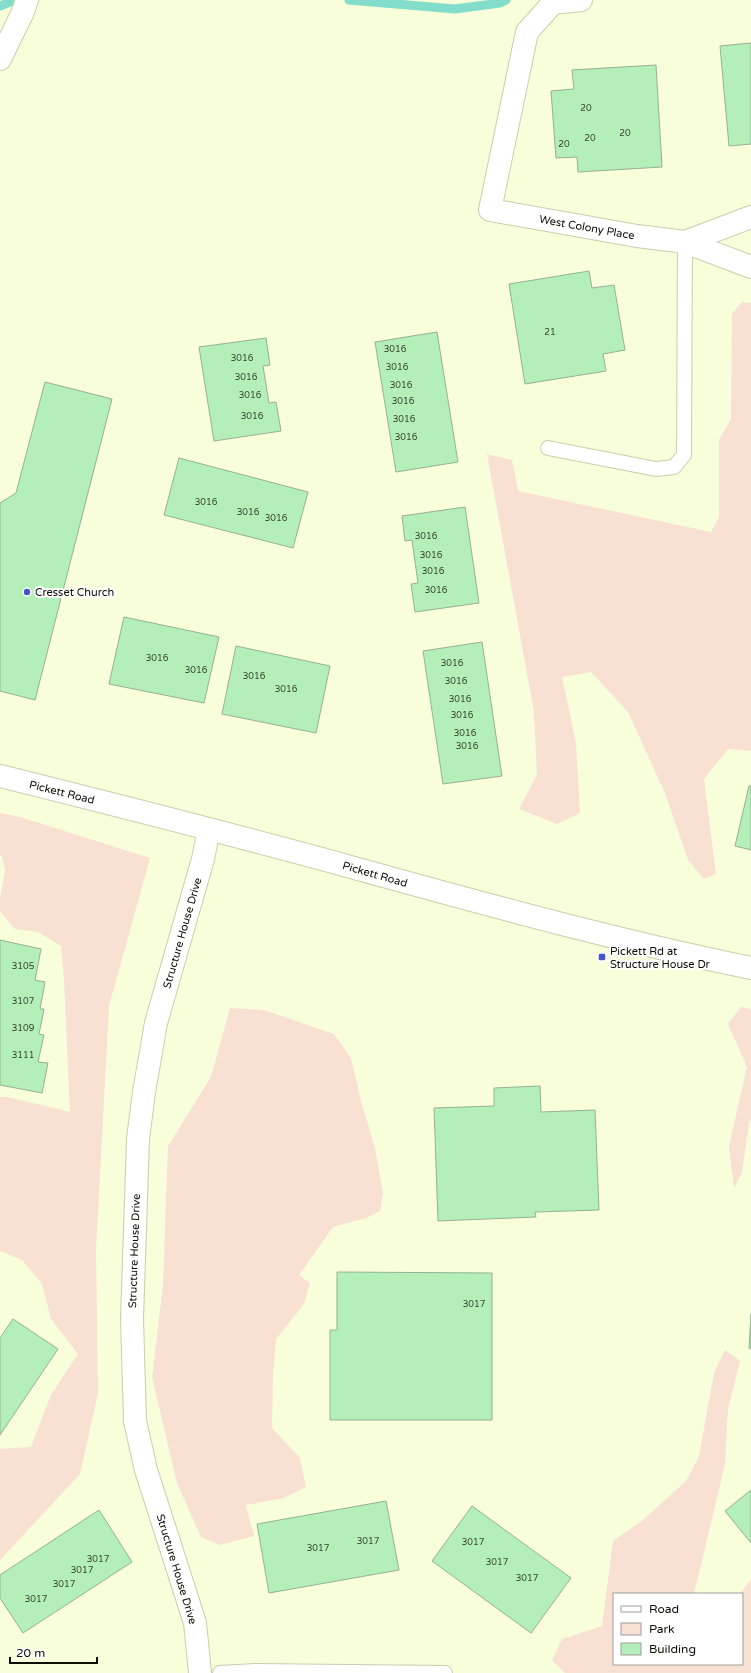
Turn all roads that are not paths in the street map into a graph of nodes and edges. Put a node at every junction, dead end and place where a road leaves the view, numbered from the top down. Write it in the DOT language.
graph roads {
  1 [pos="27,0"];
  2 [pos="581,0"];
  3 [pos="0,59"];
  4 [pos="751,217"];
  5 [pos="685,242"];
  6 [pos="751,267"];
  7 [pos="548,448"];
  8 [pos="0,776"];
  9 [pos="209,829"];
  10 [pos="751,968"];
  11 [pos="200,1673"];
  12 [pos="220,1673"];
  13 [pos="445,1673"];
  1 -- 3 [label="street"];
  2 -- 5 [label="street, West Colony Place"];
  4 -- 5 [label="street, West Colony Place"];
  5 -- 6 [label="street, West Colony Place"];
  5 -- 7 [label="lane"];
  8 -- 9 [label="street, Pickett Road"];
  9 -- 10 [label="street, Pickett Road"];
  9 -- 11 [label="street, Structure House Drive"];
  12 -- 13 [label="lane"];
}
